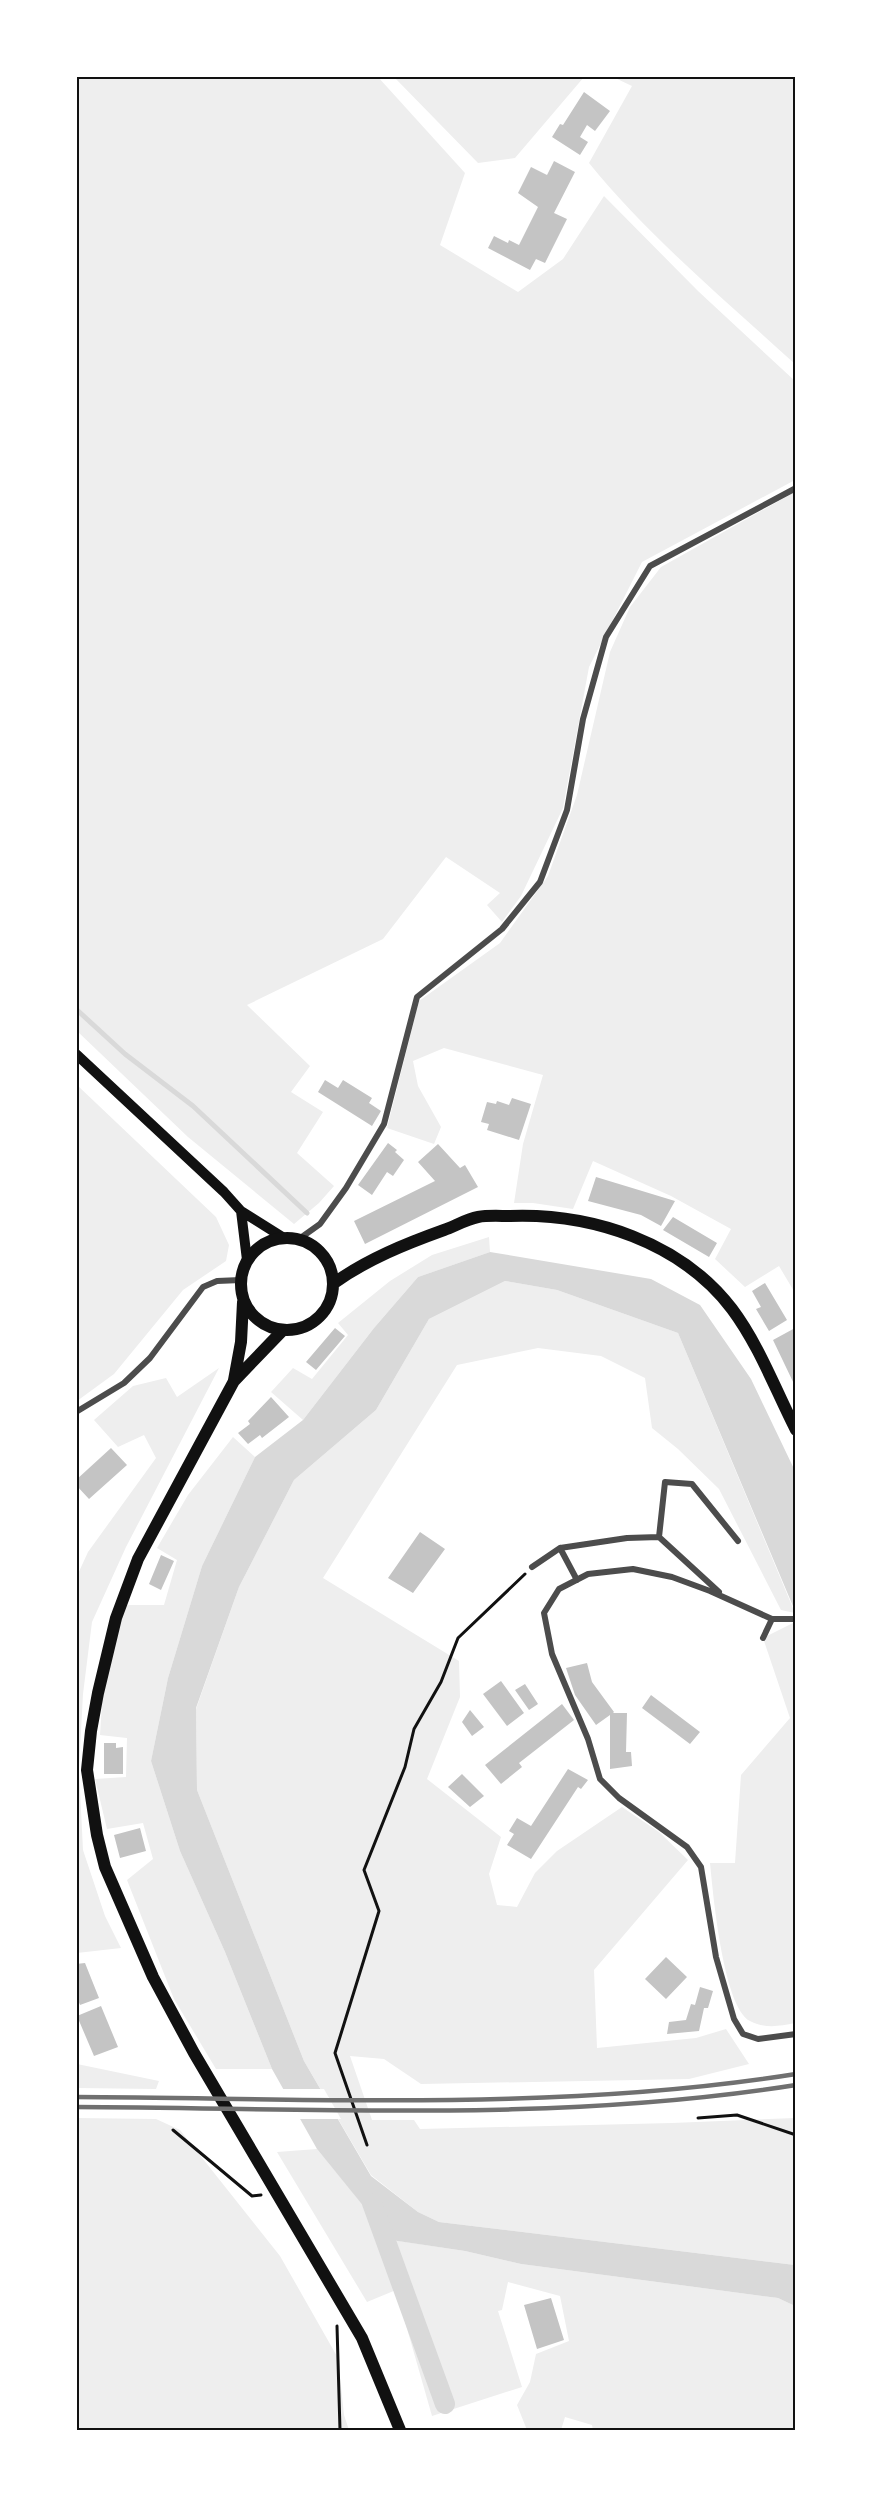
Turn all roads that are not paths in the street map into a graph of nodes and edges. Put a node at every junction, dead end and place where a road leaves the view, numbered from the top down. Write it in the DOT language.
graph roads {
  1 [pos="795,488"];
  2 [pos="76,1054"];
  3 [pos="241,1211"];
  4 [pos="284,1238"];
  5 [pos="299,1239"];
  6 [pos="247,1260"];
  7 [pos="241,1280"];
  8 [pos="334,1283"];
  9 [pos="243,1301"];
  10 [pos="283,1330"];
  11 [pos="234,1381"];
  12 [pos="76,1412"];
  13 [pos="795,1430"];
  14 [pos="659,1537"];
  15 [pos="738,1541"];
  16 [pos="560,1548"];
  17 [pos="532,1567"];
  18 [pos="576,1580"];
  19 [pos="724,1597"];
  20 [pos="772,1619"];
  21 [pos="795,1619"];
  22 [pos="763,1638"];
  23 [pos="795,2034"];
  24 [pos="400,2430"];
  1 -- 5 [label="street"];
  2 -- 3 [label="main road"];
  3 -- 4 [label="main road"];
  3 -- 6 [label="main road"];
  4 -- 5 [label="main road"];
  4 -- 6 [label="main road"];
  5 -- 8 [label="main road"];
  6 -- 7 [label="main road"];
  7 -- 9 [label="main road"];
  7 -- 12 [label="street"];
  8 -- 10 [label="main road"];
  8 -- 13 [label="main road"];
  9 -- 10 [label="main road"];
  9 -- 11 [label="main road"];
  10 -- 11 [label="main road"];
  11 -- 24 [label="main road"];
  14 -- 15 [label="street"];
  14 -- 16 [label="street"];
  14 -- 19 [label="street"];
  16 -- 17 [label="street"];
  16 -- 18 [label="street"];
  18 -- 19 [label="street"];
  18 -- 23 [label="street"];
  19 -- 20 [label="street"];
  20 -- 21 [label="street"];
  20 -- 22 [label="street"];
}
